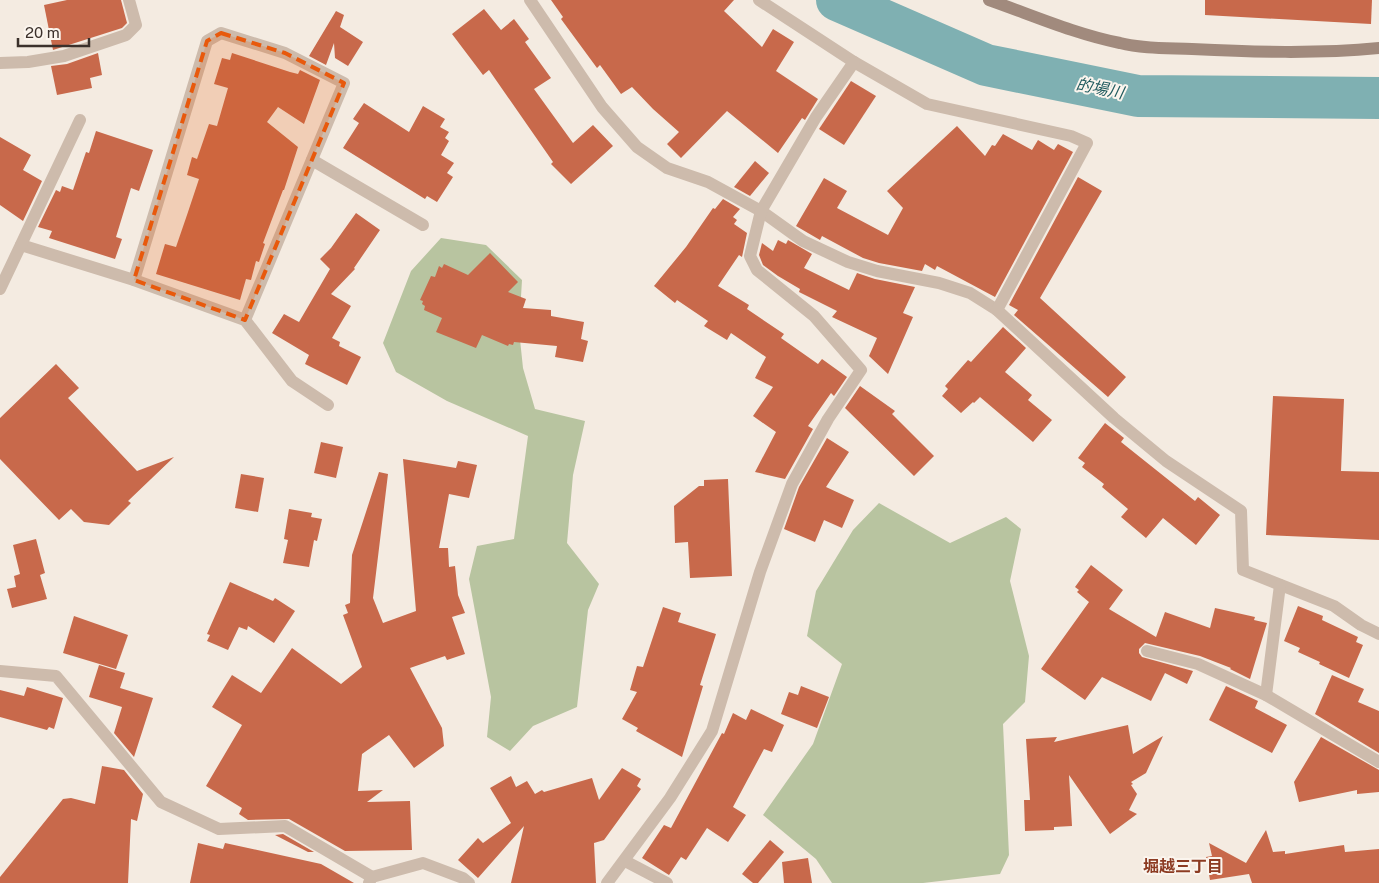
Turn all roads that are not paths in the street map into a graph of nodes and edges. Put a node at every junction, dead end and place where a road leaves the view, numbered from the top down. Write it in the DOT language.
graph roads {
  1 [pos="129,0"];
  2 [pos="530,0"];
  3 [pos="759,0"];
  4 [pos="989,0"];
  5 [pos="1379,48"];
  6 [pos="854,62"];
  7 [pos="0,63"];
  8 [pos="80,120"];
  9 [pos="312,160"];
  10 [pos="761,211"];
  11 [pos="422,225"];
  12 [pos="20,246"];
  13 [pos="134,280"];
  14 [pos="0,289"];
  15 [pos="997,310"];
  16 [pos="245,320"];
  17 [pos="328,405"];
  18 [pos="1280,585"];
  19 [pos="1379,634"];
  20 [pos="1147,650"];
  21 [pos="0,671"];
  22 [pos="1266,695"];
  23 [pos="1379,762"];
  24 [pos="625,860"];
  25 [pos="371,880"];
  26 [pos="469,883"];
  27 [pos="607,883"];
  28 [pos="667,883"];
  1 -- 7 [label="street"];
  2 -- 10 [label="street"];
  3 -- 6 [label="street"];
  4 -- 5 [label="street"];
  6 -- 10 [label="street"];
  6 -- 15 [label="street"];
  8 -- 12 [label="street"];
  9 -- 11 [label="street"];
  9 -- 13 [label="street"];
  9 -- 16 [label="street"];
  10 -- 15 [label="street"];
  10 -- 24 [label="street"];
  12 -- 13 [label="street"];
  12 -- 14 [label="street"];
  13 -- 16 [label="street"];
  15 -- 18 [label="street"];
  16 -- 17 [label="street"];
  18 -- 19 [label="street"];
  18 -- 22 [label="street"];
  20 -- 22 [label="street"];
  21 -- 25 [label="street"];
  22 -- 23 [label="street"];
  24 -- 27 [label="street"];
  24 -- 28 [label="street"];
  25 -- 26 [label="street"];
}
